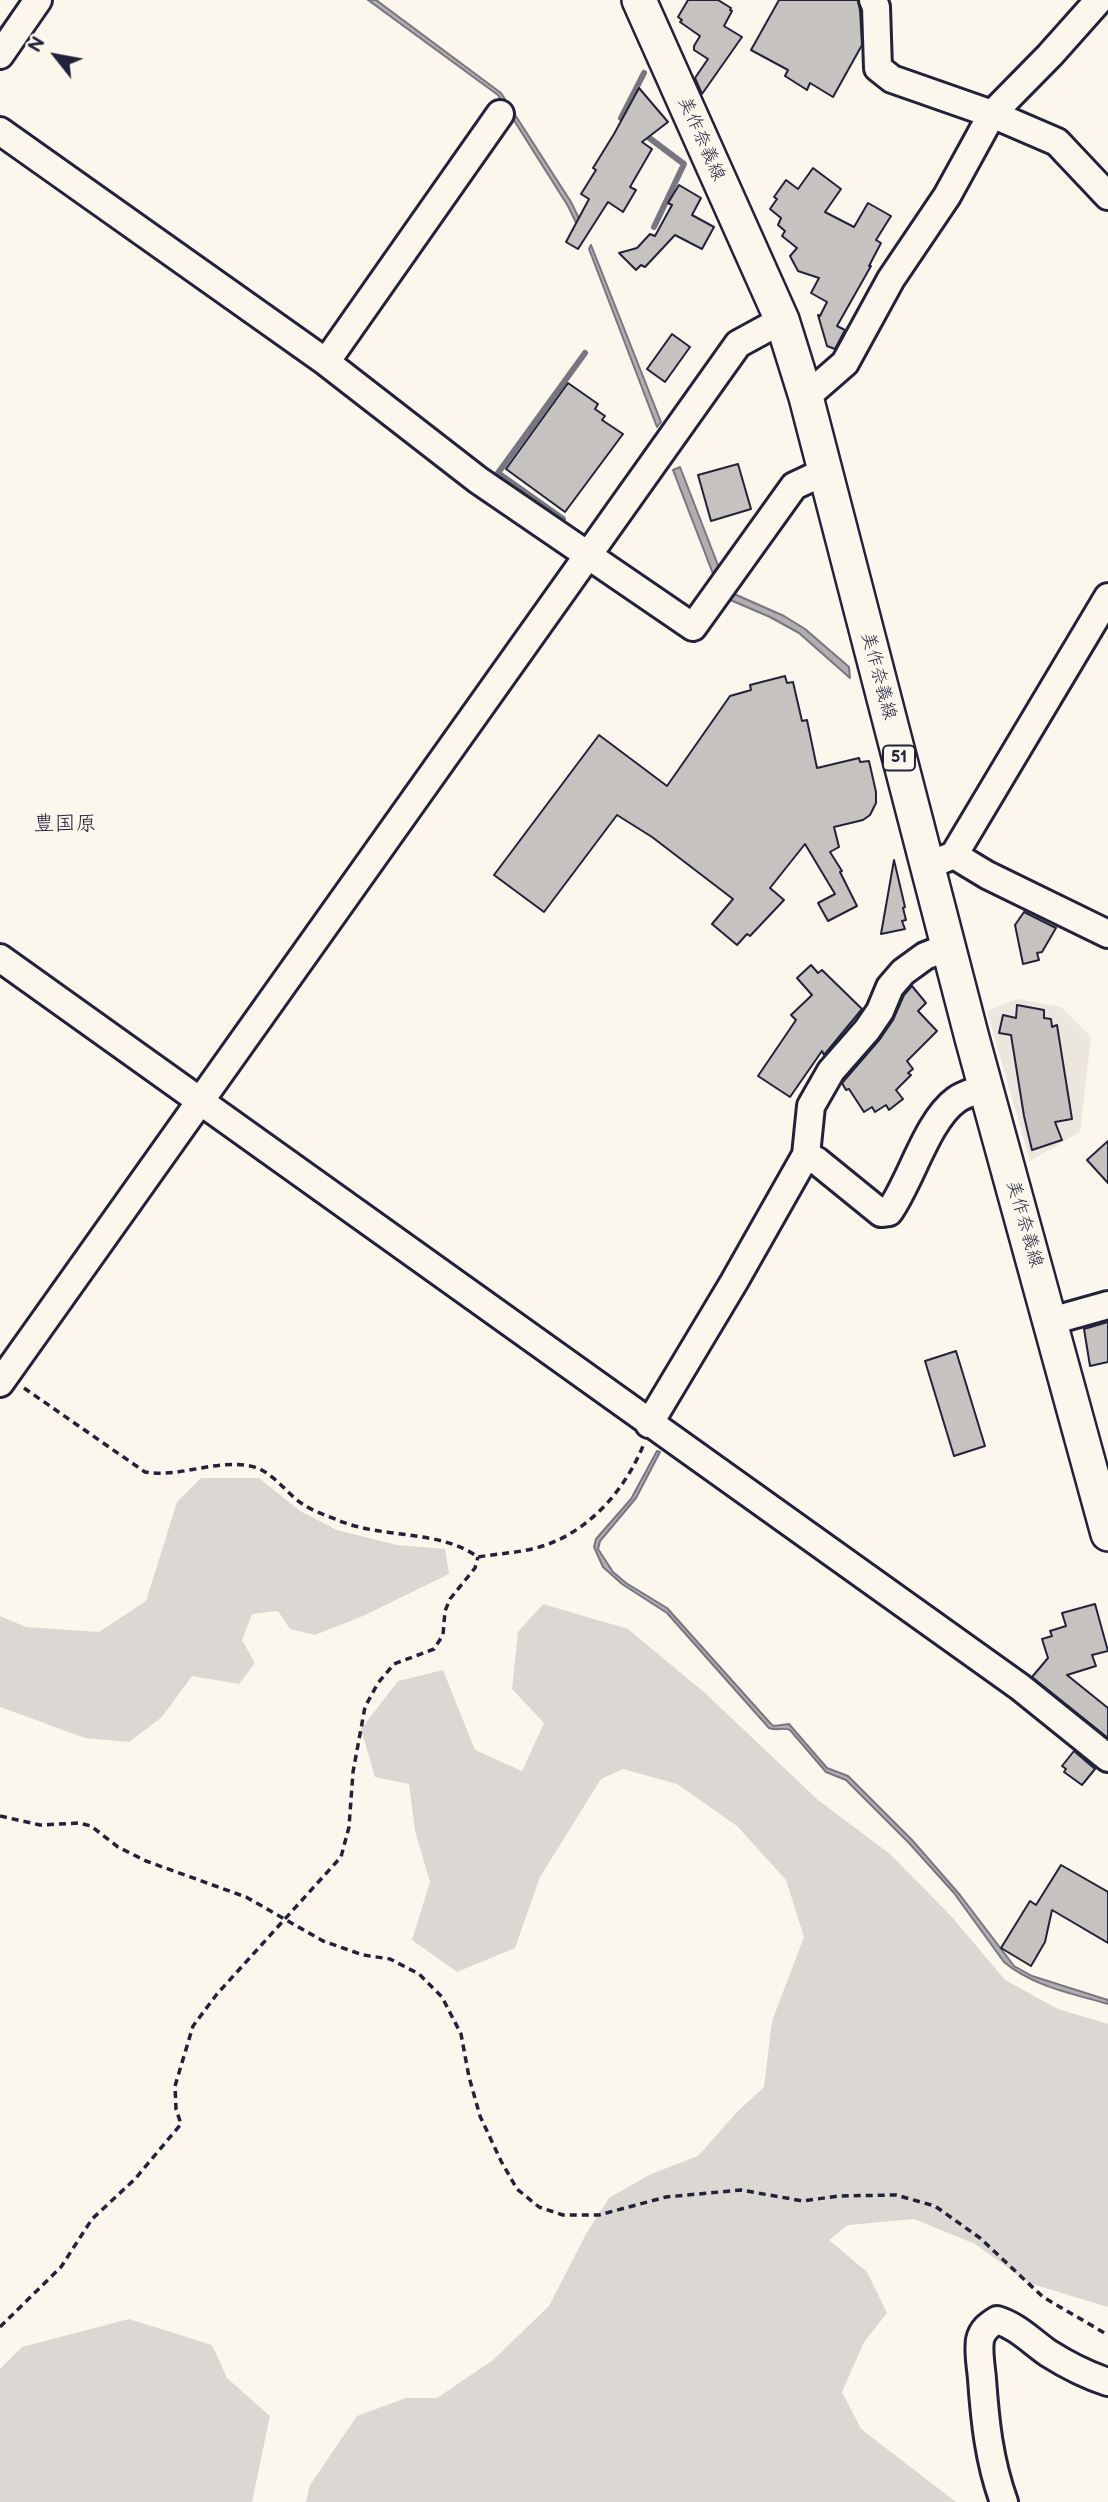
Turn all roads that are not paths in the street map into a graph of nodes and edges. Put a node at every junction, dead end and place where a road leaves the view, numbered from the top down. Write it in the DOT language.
graph roads {
  1 [pos="38,0"];
  2 [pos="639,0"];
  3 [pos="873,0"];
  4 [pos="1100,0"];
  5 [pos="0,55"];
  6 [pos="500,114"];
  7 [pos="992,114"];
  8 [pos="0,131"];
  9 [pos="1108,196"];
  10 [pos="782,320"];
  11 [pos="326,362"];
  12 [pos="806,397"];
  13 [pos="824,472"];
  14 [pos="589,556"];
  15 [pos="1108,597"];
  16 [pos="940,861"];
  17 [pos="1108,934"];
  18 [pos="948,947"];
  19 [pos="0,958"];
  20 [pos="986,1087"];
  21 [pos="201,1101"];
  22 [pos="806,1155"];
  23 [pos="1108,1305"];
  24 [pos="1051,1321"];
  25 [pos="7,1382"];
  26 [pos="649,1424"];
  27 [pos="1108,1534"];
  28 [pos="1108,1758"];
  29 [pos="1108,2382"];
  30 [pos="1004,2502"];
  1 -- 5 [label="street"];
  2 -- 10 [label="main road, 美作奈義線 / 51"];
  3 -- 7 [label="street"];
  4 -- 7 [label="street"];
  6 -- 11 [label="street"];
  7 -- 9 [label="street"];
  7 -- 12 [label="street"];
  8 -- 11 [label="street"];
  10 -- 12 [label="main road, 美作奈義線 / 51"];
  10 -- 14 [label="street"];
  11 -- 14 [label="street"];
  12 -- 13 [label="main road, 美作奈義線 / 51"];
  13 -- 14 [label="street"];
  13 -- 16 [label="main road, 美作奈義線 / 51"];
  14 -- 21 [label="street"];
  15 -- 16 [label="street"];
  16 -- 17 [label="street"];
  16 -- 18 [label="main road, 美作奈義線 / 51"];
  18 -- 20 [label="main road, 美作奈義線 / 51"];
  18 -- 22 [label="street"];
  19 -- 21 [label="street"];
  20 -- 22 [label="street"];
  20 -- 24 [label="main road, 美作奈義線 / 51"];
  21 -- 25 [label="street"];
  21 -- 26 [label="street"];
  22 -- 26 [label="street"];
  23 -- 24 [label="street"];
  24 -- 27 [label="main road, 美作奈義線 / 51"];
  26 -- 28 [label="street"];
  29 -- 30 [label="street"];
}
